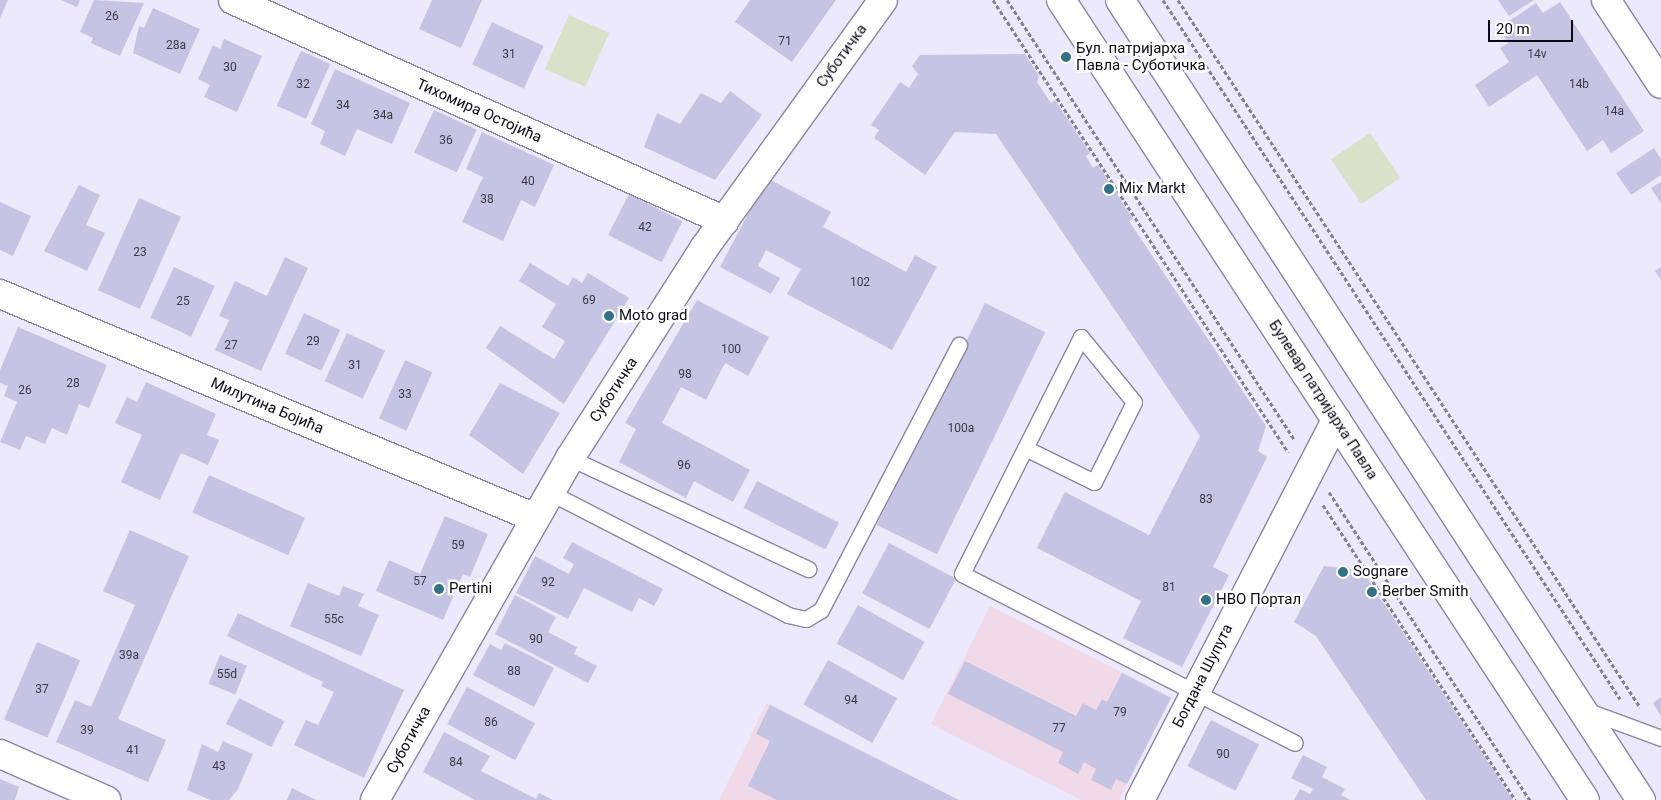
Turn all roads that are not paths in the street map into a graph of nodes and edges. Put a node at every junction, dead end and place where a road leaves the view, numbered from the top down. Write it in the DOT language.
graph roads {
  1 [pos="233,0"];
  2 [pos="883,0"];
  3 [pos="1061,0"];
  4 [pos="1120,0"];
  5 [pos="1606,0"];
  6 [pos="1661,84"];
  7 [pos="725,221"];
  8 [pos="0,294"];
  9 [pos="959,345"];
  10 [pos="1336,420"];
  11 [pos="1025,448"];
  12 [pos="570,458"];
  13 [pos="549,492"];
  14 [pos="533,517"];
  15 [pos="808,569"];
  16 [pos="1195,691"];
  17 [pos="1581,708"];
  18 [pos="1661,738"];
  19 [pos="1295,743"];
  20 [pos="0,754"];
  21 [pos="106,800"];
  22 [pos="376,800"];
  23 [pos="1140,800"];
  24 [pos="1585,800"];
  25 [pos="1641,800"];
  1 -- 7 [label="street, Тихомира Остојића"];
  2 -- 7 [label="street, Суботичка"];
  3 -- 10 [label="street, Булевар патријарха Павла"];
  4 -- 17 [label="street"];
  5 -- 6 [label="street"];
  7 -- 12 [label="street, Суботичка"];
  8 -- 14 [label="street, Милутина Бојића"];
  9 -- 13 [label="lane"];
  10 -- 16 [label="street, Богдана Шупута"];
  10 -- 24 [label="street, Булевар патријарха Павла"];
  11 -- 11 [label="lane"];
  11 -- 16 [label="lane"];
  12 -- 13 [label="street, Суботичка"];
  12 -- 15 [label="lane"];
  13 -- 14 [label="street, Суботичка"];
  14 -- 22 [label="street, Суботичка"];
  16 -- 19 [label="lane"];
  16 -- 23 [label="street, Богдана Шупута"];
  17 -- 18 [label="lane"];
  17 -- 25 [label="street"];
  20 -- 21 [label="street"];
}
